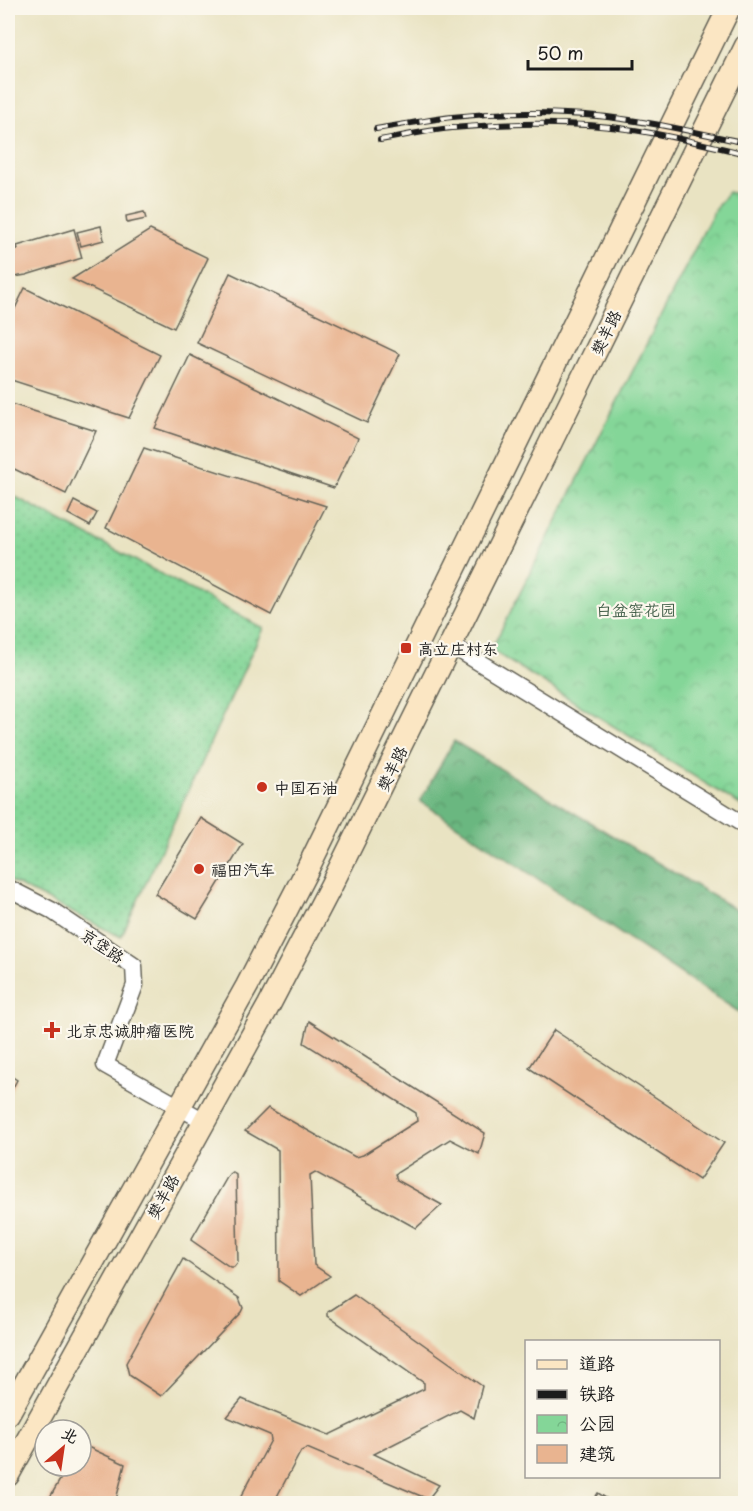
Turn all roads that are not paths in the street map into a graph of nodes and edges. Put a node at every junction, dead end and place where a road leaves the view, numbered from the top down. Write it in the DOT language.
graph roads {
  1 [pos="729,8"];
  2 [pos="746,46"];
  3 [pos="451,645"];
  4 [pos="746,826"];
  5 [pos="8,888"];
  6 [pos="180,1107"];
  7 [pos="204,1121"];
  8 [pos="8,1414"];
  9 [pos="8,1475"];
  1 -- 6 [label="main road, 樊羊路"];
  2 -- 3 [label="main road, 樊羊路"];
  3 -- 4 [label="street"];
  3 -- 7 [label="main road, 樊羊路"];
  5 -- 6 [label="street, 京垡路"];
  6 -- 7 [label="street, 京垡路"];
  6 -- 8 [label="main road, 樊羊路"];
  7 -- 9 [label="main road, 樊羊路"];
}
